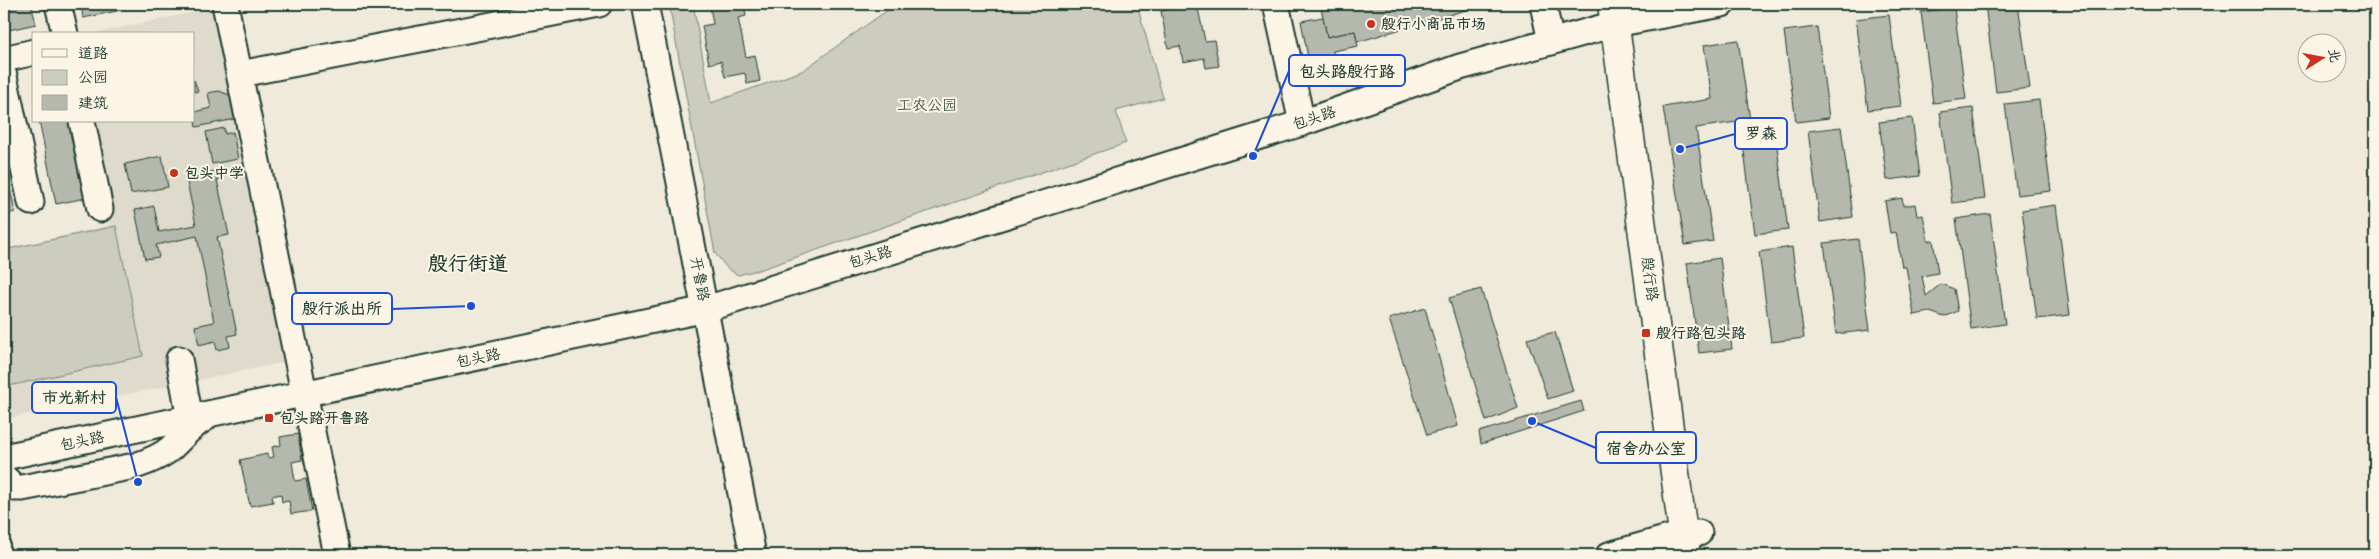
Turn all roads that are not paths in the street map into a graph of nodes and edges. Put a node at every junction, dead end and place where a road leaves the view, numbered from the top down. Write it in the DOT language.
graph roads {
  1 [pos="58,4"];
  2 [pos="225,4"];
  3 [pos="599,4"];
  4 [pos="645,4"];
  5 [pos="1276,4"];
  6 [pos="1543,4"];
  7 [pos="1722,4"];
  8 [pos="1622,13"];
  9 [pos="64,32"];
  10 [pos="1550,42"];
  11 [pos="32,52"];
  12 [pos="4,58"];
  13 [pos="240,74"];
  14 [pos="4,76"];
  15 [pos="82,122"];
  16 [pos="1302,123"];
  17 [pos="31,202"];
  18 [pos="100,209"];
  19 [pos="706,309"];
  20 [pos="179,359"];
  21 [pos="304,395"];
  22 [pos="202,417"];
  23 [pos="4,457"];
  24 [pos="4,477"];
  25 [pos="1693,544"];
  26 [pos="337,555"];
  27 [pos="753,555"];
  28 [pos="1609,555"];
  1 -- 9 [label="street"];
  2 -- 13 [label="street"];
  3 -- 13 [label="street"];
  4 -- 19 [label="street, 开鲁路"];
  5 -- 16 [label="street"];
  6 -- 10 [label="street"];
  7 -- 8 [label="street, 包头路"];
  8 -- 10 [label="street, 包头路"];
  8 -- 25 [label="main road, 殷行路"];
  10 -- 16 [label="street, 包头路"];
  11 -- 12 [label="street"];
  13 -- 21 [label="street"];
  14 -- 17 [label="street"];
  15 -- 18 [label="street"];
  16 -- 19 [label="street, 包头路"];
  19 -- 21 [label="street, 包头路"];
  19 -- 27 [label="street, 开鲁路"];
  20 -- 22 [label="street"];
  21 -- 22 [label="street, 包头路"];
  21 -- 26 [label="street"];
  22 -- 23 [label="street, 包头路"];
  22 -- 24 [label="street"];
  25 -- 28 [label="street"];
}
